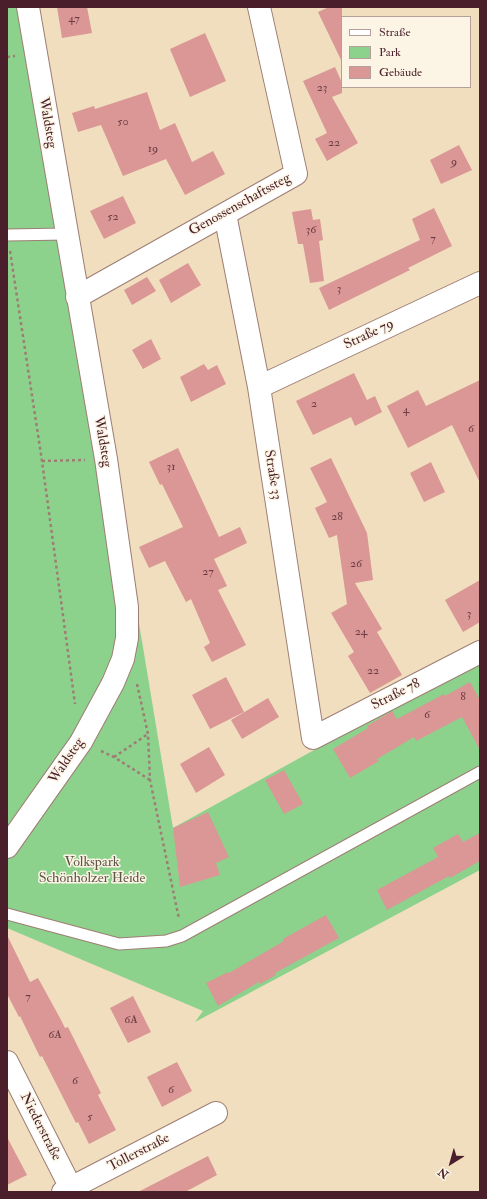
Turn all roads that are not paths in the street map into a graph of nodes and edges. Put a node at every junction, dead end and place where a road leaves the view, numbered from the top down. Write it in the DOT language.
graph roads {
  1 [pos="28,7"];
  2 [pos="259,7"];
  3 [pos="225,214"];
  4 [pos="66,234"];
  5 [pos="7,235"];
  6 [pos="480,283"];
  7 [pos="77,297"];
  8 [pos="259,387"];
  9 [pos="480,652"];
  10 [pos="313,738"];
  11 [pos="480,772"];
  12 [pos="7,847"];
  13 [pos="7,914"];
  14 [pos="7,1062"];
  15 [pos="216,1113"];
  16 [pos="69,1191"];
  1 -- 4 [label="street, Waldsteg"];
  2 -- 3 [label="street, Genossenschaftssteg"];
  3 -- 7 [label="street, Genossenschaftssteg"];
  3 -- 8 [label="street, Straße 33"];
  4 -- 5 [label="lane"];
  4 -- 7 [label="street, Waldsteg"];
  6 -- 8 [label="street, Straße 79"];
  7 -- 12 [label="street, Waldsteg"];
  8 -- 10 [label="street, Straße 33"];
  9 -- 10 [label="street, Straße 78"];
  11 -- 13 [label="lane"];
  14 -- 16 [label="street, Niederstraße"];
  15 -- 16 [label="street, Tollerstraße"];
}
